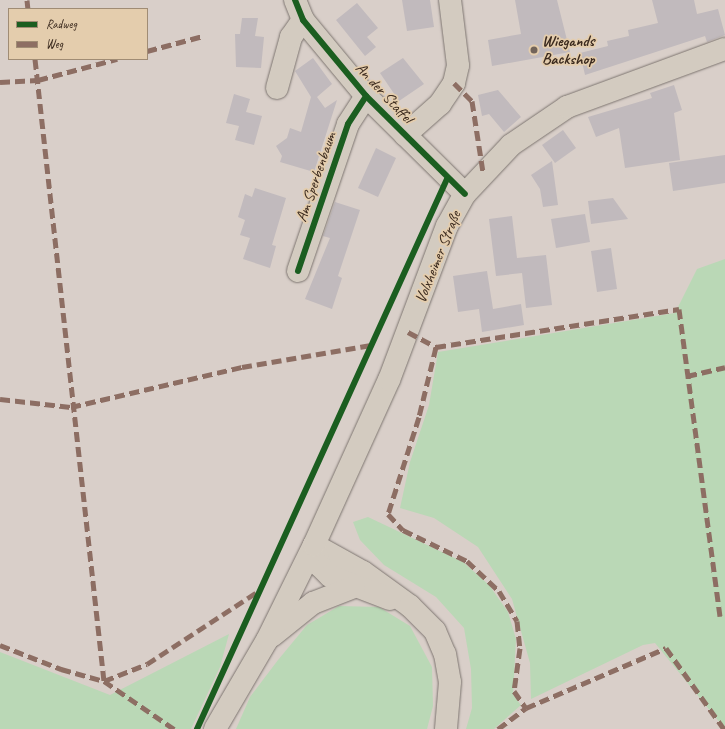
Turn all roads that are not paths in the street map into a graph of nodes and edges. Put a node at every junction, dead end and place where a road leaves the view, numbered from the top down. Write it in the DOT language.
graph roads {
  1 [pos="450,0"];
  2 [pos="299,10"];
  3 [pos="725,49"];
  4 [pos="277,88"];
  5 [pos="366,96"];
  6 [pos="405,135"];
  7 [pos="465,194"];
  8 [pos="298,271"];
  9 [pos="314,545"];
  10 [pos="354,587"];
  11 [pos="410,606"];
  12 [pos="267,640"];
  13 [pos="215,729"];
  14 [pos="446,729"];
  1 -- 6 [label="main road"];
  2 -- 4 [label="main road, An der Staffel"];
  2 -- 5 [label="main road, An der Staffel"];
  3 -- 7 [label="main road, Volxheimer Straße"];
  5 -- 6 [label="main road, An der Staffel"];
  5 -- 8 [label="main road, Am Sperbenbaum"];
  6 -- 7 [label="main road, An der Staffel"];
  7 -- 9 [label="main road, Volxheimer Straße"];
  9 -- 10 [label="main road"];
  9 -- 11 [label="main road"];
  9 -- 12 [label="main road, Volxheimer Straße"];
  10 -- 11 [label="main road"];
  10 -- 12 [label="main road"];
  11 -- 14 [label="main road"];
  12 -- 13 [label="main road, Volxheimer Straße"];
}
